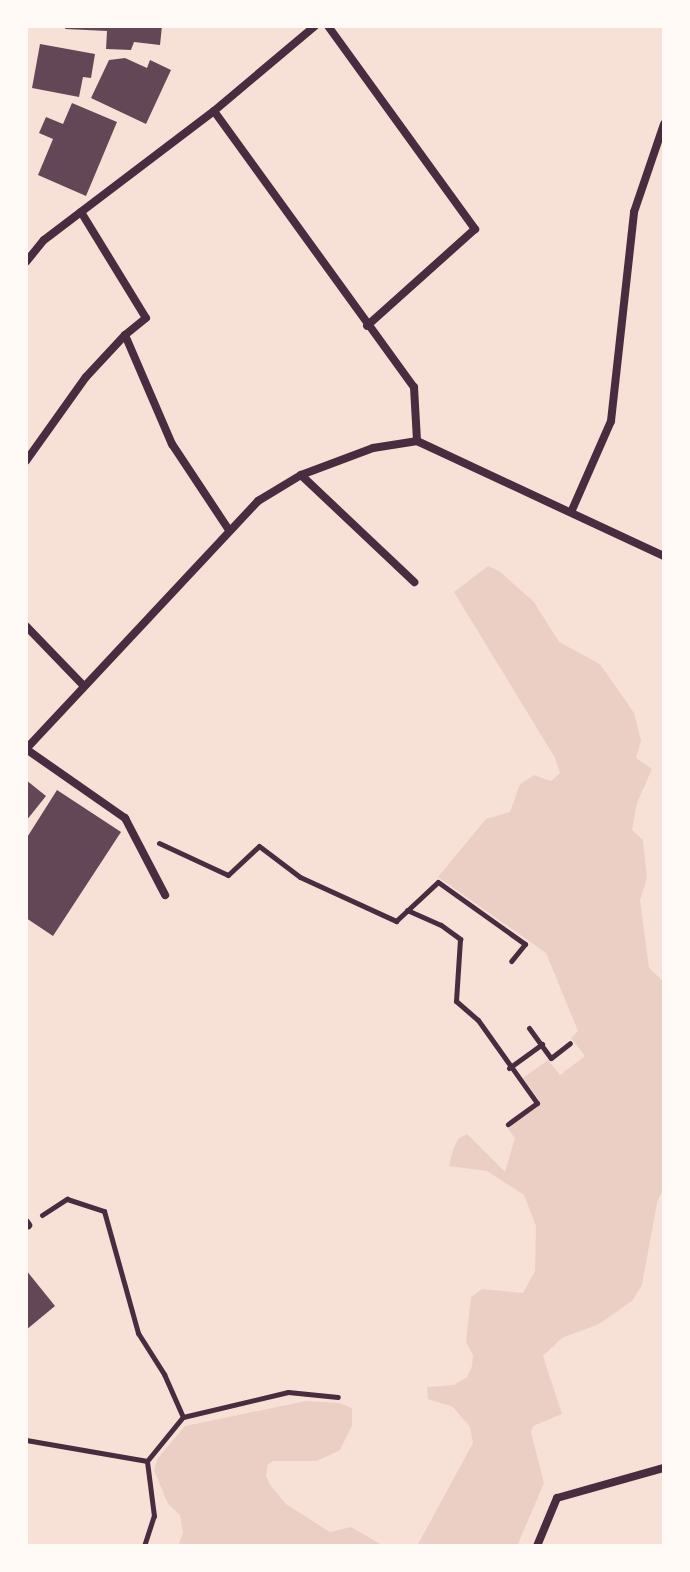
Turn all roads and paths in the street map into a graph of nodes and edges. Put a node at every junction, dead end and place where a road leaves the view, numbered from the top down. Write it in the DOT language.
graph roads {
  1 [pos="315,26"];
  2 [pos="328,26"];
  3 [pos="214,111"];
  4 [pos="664,124"];
  5 [pos="81,212"];
  6 [pos="26,262"];
  7 [pos="367,326"];
  8 [pos="125,335"];
  9 [pos="417,441"];
  10 [pos="26,461"];
  11 [pos="301,475"];
  12 [pos="572,510"];
  13 [pos="229,530"];
  14 [pos="664,556"];
  15 [pos="414,582"];
  16 [pos="26,626"];
  17 [pos="84,686"];
  18 [pos="26,749"];
  19 [pos="133,832"];
  20 [pos="165,895"];
  21 [pos="407,910"];
  22 [pos="511,961"];
  23 [pos="529,1028"];
  24 [pos="570,1043"];
  25 [pos="542,1044"];
  26 [pos="509,1068"];
  27 [pos="508,1124"];
  28 [pos="27,1224"];
  29 [pos="338,1397"];
  30 [pos="183,1417"];
  31 [pos="26,1440"];
  32 [pos="147,1461"];
  33 [pos="664,1468"];
  34 [pos="144,1546"];
  35 [pos="537,1546"];
  1 -- 3 [label="street"];
  2 -- 7 [label="street"];
  3 -- 5 [label="street"];
  3 -- 7 [label="street"];
  4 -- 12 [label="street"];
  5 -- 6 [label="street"];
  5 -- 8 [label="street"];
  7 -- 9 [label="street"];
  8 -- 10 [label="street"];
  8 -- 13 [label="street"];
  9 -- 11 [label="street"];
  9 -- 12 [label="street"];
  11 -- 13 [label="street"];
  11 -- 15 [label="street"];
  12 -- 14 [label="street"];
  13 -- 17 [label="street"];
  16 -- 17 [label="street"];
  17 -- 18 [label="street"];
  18 -- 19 [label="street"];
  19 -- 20 [label="street"];
  19 -- 21 [label="path"];
  21 -- 22 [label="path"];
  21 -- 26 [label="path"];
  23 -- 25 [label="path"];
  24 -- 25 [label="path"];
  25 -- 26 [label="path"];
  26 -- 27 [label="path"];
  28 -- 30 [label="path"];
  29 -- 30 [label="path"];
  30 -- 32 [label="path"];
  31 -- 32 [label="path"];
  32 -- 34 [label="path"];
  33 -- 35 [label="street"];
}
